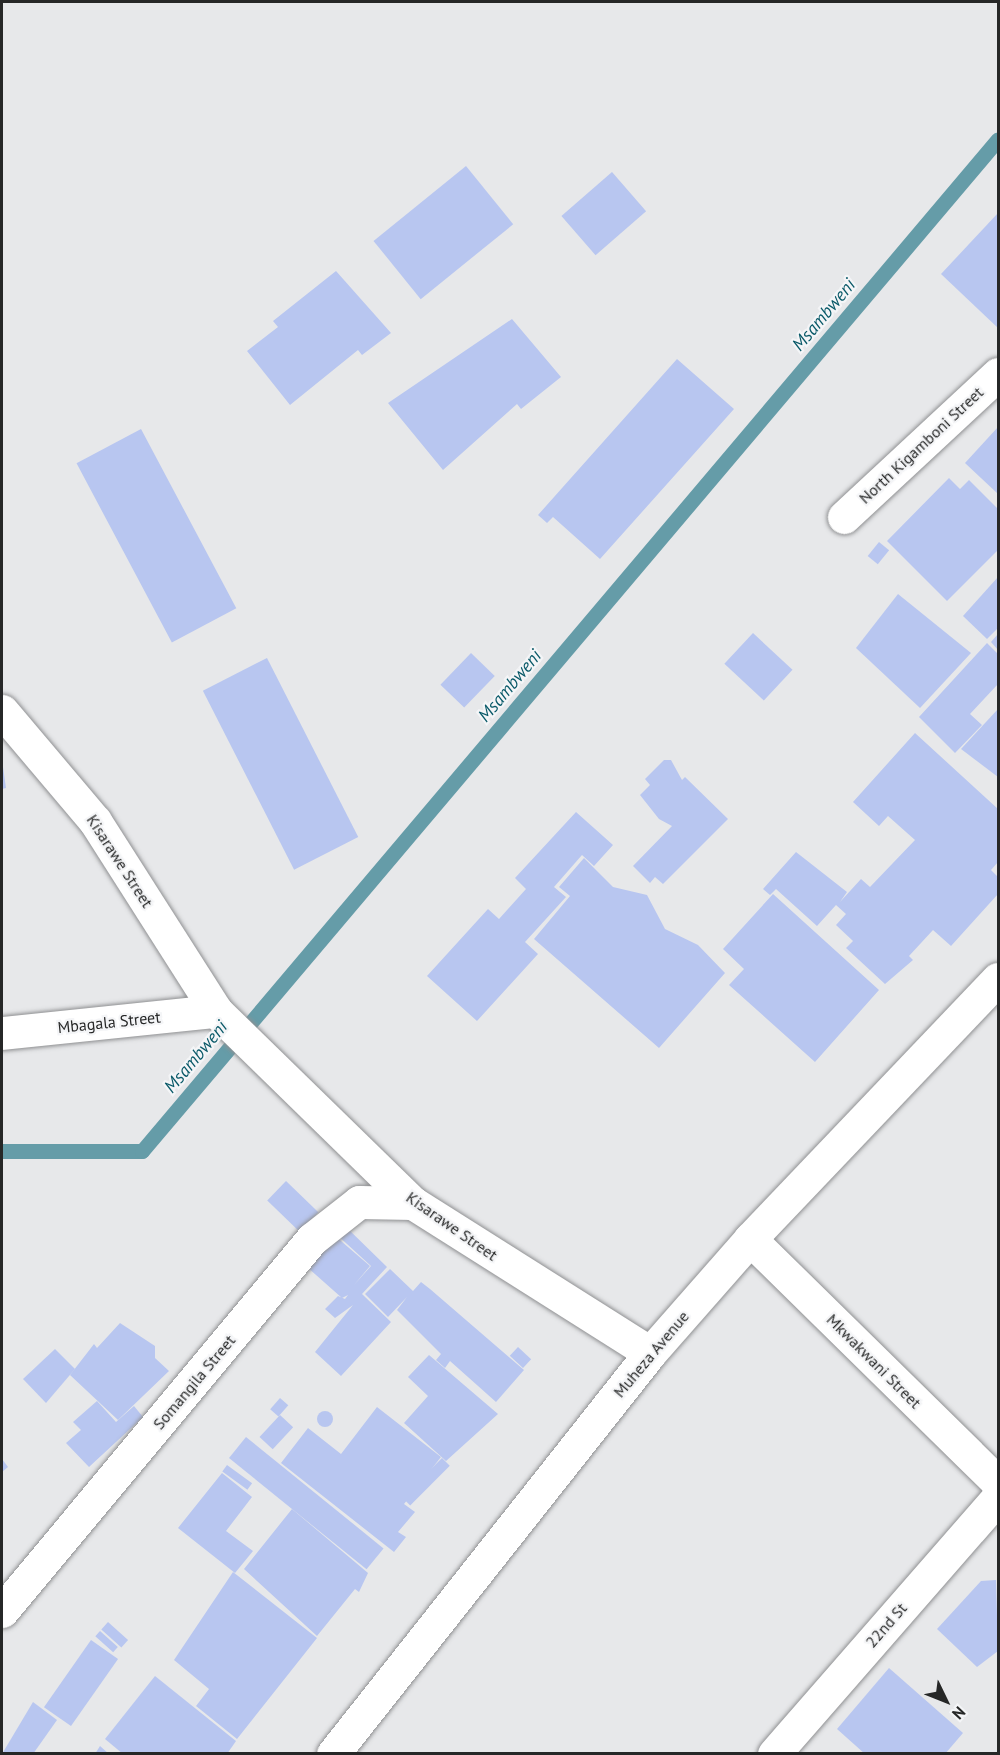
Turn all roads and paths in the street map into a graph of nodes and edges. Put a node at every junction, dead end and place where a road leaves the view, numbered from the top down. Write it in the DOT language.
graph roads {
  1 [pos="999,374"];
  2 [pos="844,517"];
  3 [pos="2,711"];
  4 [pos="999,979"];
  5 [pos="221,1016"];
  6 [pos="2,1033"];
  7 [pos="413,1203"];
  8 [pos="750,1239"];
  9 [pos="650,1353"];
  10 [pos="999,1483"];
  11 [pos="999,1497"];
  12 [pos="2,1611"];
  13 [pos="333,1754"];
  14 [pos="774,1754"];
  1 -- 2 [label="street, North Kigamboni Street"];
  3 -- 5 [label="street, Kisarawe Street"];
  4 -- 8 [label="street, Muheza Avenue"];
  5 -- 6 [label="street, Mbagala Street"];
  5 -- 7 [label="street, Kisarawe Street"];
  7 -- 9 [label="street, Kisarawe Street"];
  7 -- 12 [label="street, Somangila Street"];
  8 -- 9 [label="street, Muheza Avenue"];
  8 -- 10 [label="street, Mkwakwani Street"];
  9 -- 13 [label="street, Muheza Avenue"];
  11 -- 14 [label="street, 22nd St"];
}
